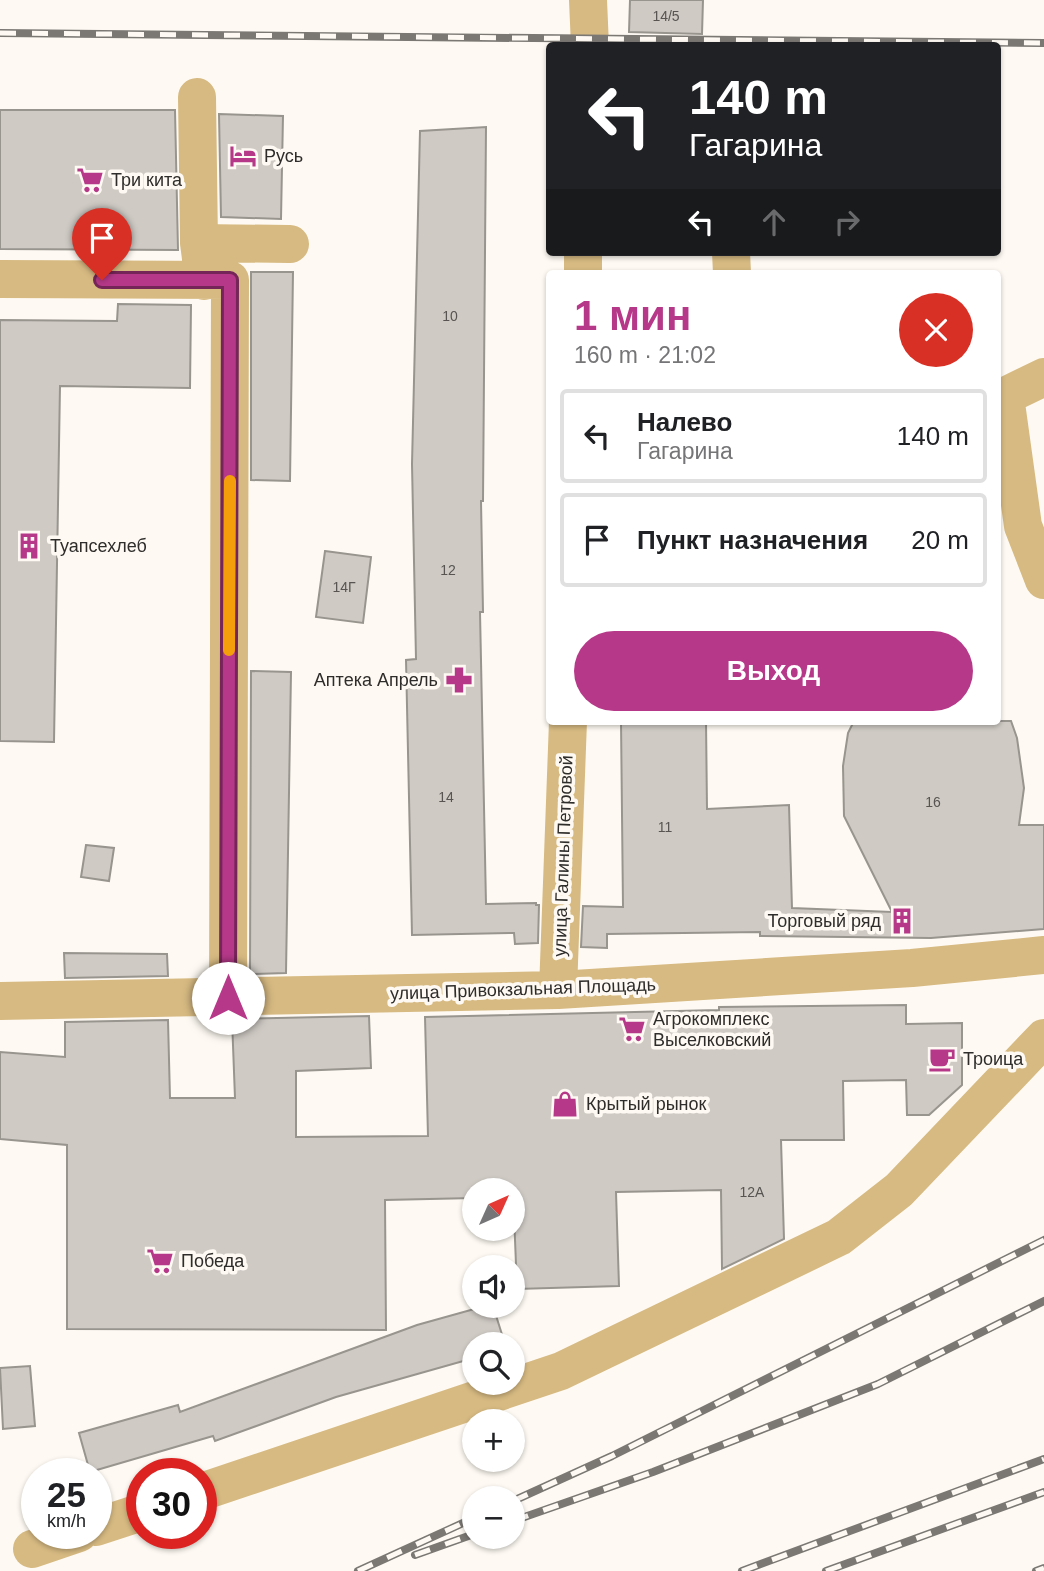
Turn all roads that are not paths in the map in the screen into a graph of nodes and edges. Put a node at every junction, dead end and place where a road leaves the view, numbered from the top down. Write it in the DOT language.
graph roads {
  1 [pos="587,0"];
  2 [pos="590,42"];
  3 [pos="197,97"];
  4 [pos="199,243"];
  5 [pos="290,244"];
  6 [pos="0,279"];
  7 [pos="204,281"];
  8 [pos="1044,377"];
  9 [pos="1001,396"];
  10 [pos="1044,580"];
  11 [pos="568,725"];
  12 [pos="1044,956"];
  13 [pos="558,990"];
  14 [pos="228,998"];
  15 [pos="0,1001"];
  16 [pos="1044,1038"];
  17 [pos="217,1487"];
  1 -- 2 [label="street"];
  3 -- 4 [label="street"];
  4 -- 5 [label="street"];
  4 -- 7 [label="street"];
  6 -- 7 [label="street"];
  7 -- 14 [label="street"];
  8 -- 9 [label="street"];
  9 -- 10 [label="street"];
  11 -- 13 [label="street, улица Галины Петровой"];
  12 -- 13 [label="street, улица Привокзальная Площадь"];
  13 -- 14 [label="street, улица Привокзальная Площадь"];
  14 -- 15 [label="street, улица Привокзальная Площадь"];
  16 -- 17 [label="street"];
}
